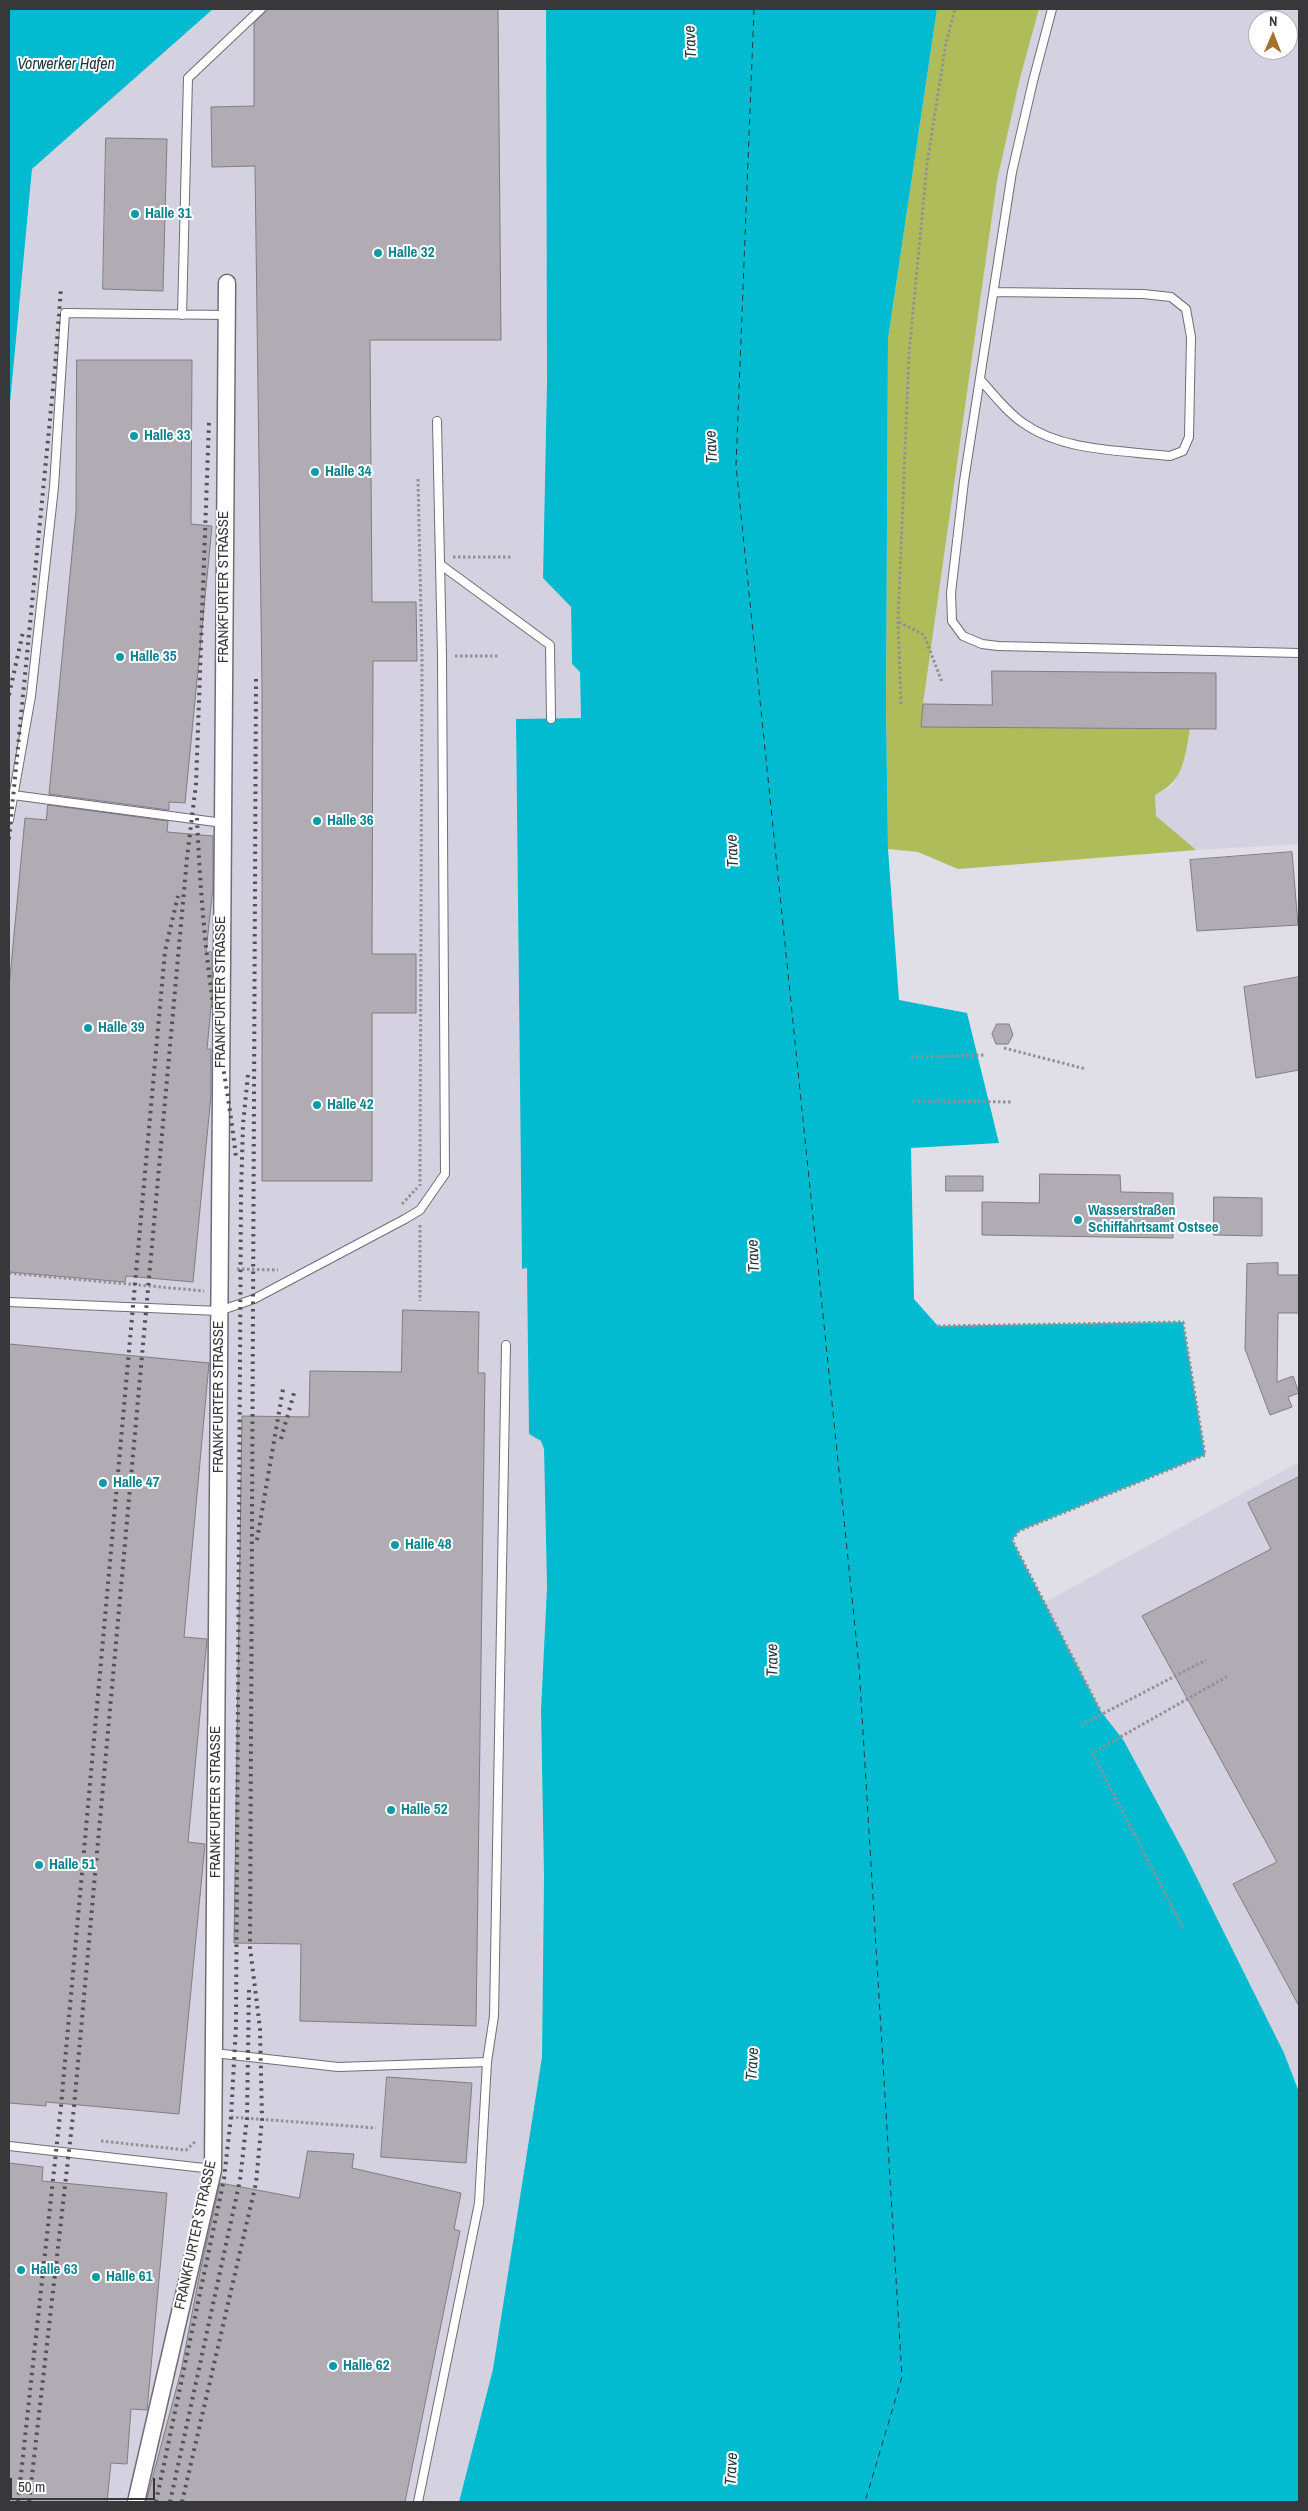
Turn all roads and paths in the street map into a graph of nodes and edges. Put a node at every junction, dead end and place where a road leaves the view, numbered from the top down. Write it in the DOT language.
graph roads {
  1 [pos="261,9"];
  2 [pos="955,9"];
  3 [pos="1052,9"];
  4 [pos="226,282"];
  5 [pos="994,292"];
  6 [pos="182,315"];
  7 [pos="226,315"];
  8 [pos="980,379"];
  9 [pos="437,421"];
  10 [pos="418,480"];
  11 [pos="420,557"];
  12 [pos="512,557"];
  13 [pos="441,561"];
  14 [pos="898,621"];
  15 [pos="1299,653"];
  16 [pos="442,656"];
  17 [pos="499,656"];
  18 [pos="422,657"];
  19 [pos="942,682"];
  20 [pos="901,704"];
  21 [pos="551,718"];
  22 [pos="13,795"];
  23 [pos="9,820"];
  24 [pos="223,823"];
  25 [pos="1004,1048"];
  26 [pos="984,1055"];
  27 [pos="910,1057"];
  28 [pos="1086,1069"];
  29 [pos="913,1101"];
  30 [pos="1013,1102"];
  31 [pos="420,1186"];
  32 [pos="400,1206"];
  33 [pos="420,1210"];
  34 [pos="284,1267"];
  35 [pos="220,1270"];
  36 [pos="9,1273"];
  37 [pos="212,1292"];
  38 [pos="420,1301"];
  39 [pos="9,1302"];
  40 [pos="219,1311"];
  41 [pos="938,1326"];
  42 [pos="506,1345"];
  43 [pos="1206,1660"];
  44 [pos="1228,1676"];
  45 [pos="1100,1710"];
  46 [pos="1081,1725"];
  47 [pos="1183,1928"];
  48 [pos="214,2053"];
  49 [pos="487,2062"];
  50 [pos="214,2116"];
  51 [pos="376,2128"];
  52 [pos="200,2137"];
  53 [pos="100,2141"];
  54 [pos="9,2146"];
  55 [pos="213,2170"];
  56 [pos="136,2502"];
  57 [pos="418,2502"];
  1 -- 6 [label="lane"];
  2 -- 14 [label="path"];
  3 -- 5 [label="lane"];
  4 -- 7 [label="street, FRANKFURTER STRASSE"];
  5 -- 8 [label="lane"];
  5 -- 8 [label="lane"];
  6 -- 7 [label="lane"];
  6 -- 22 [label="lane"];
  7 -- 24 [label="street, FRANKFURTER STRASSE"];
  8 -- 15 [label="lane"];
  9 -- 13 [label="lane"];
  10 -- 11 [label="path"];
  11 -- 13 [label="path"];
  11 -- 18 [label="path"];
  12 -- 13 [label="path"];
  13 -- 16 [label="lane"];
  13 -- 21 [label="lane"];
  14 -- 19 [label="path"];
  14 -- 20 [label="path"];
  16 -- 17 [label="path"];
  16 -- 18 [label="path"];
  16 -- 33 [label="lane"];
  18 -- 31 [label="path"];
  22 -- 23 [label="lane"];
  22 -- 24 [label="lane"];
  24 -- 35 [label="street, FRANKFURTER STRASSE"];
  25 -- 28 [label="path"];
  26 -- 27 [label="path"];
  29 -- 30 [label="path"];
  31 -- 32 [label="path"];
  31 -- 33 [label="path"];
  33 -- 38 [label="path"];
  33 -- 40 [label="lane"];
  34 -- 35 [label="path"];
  35 -- 40 [label="street, FRANKFURTER STRASSE"];
  36 -- 37 [label="path"];
  39 -- 40 [label="lane"];
  40 -- 48 [label="street, FRANKFURTER STRASSE"];
  41 -- 45 [label="path"];
  42 -- 49 [label="lane"];
  43 -- 46 [label="path"];
  44 -- 47 [label="path"];
  48 -- 49 [label="lane"];
  48 -- 50 [label="street, FRANKFURTER STRASSE"];
  49 -- 57 [label="lane"];
  50 -- 51 [label="path"];
  50 -- 55 [label="street, FRANKFURTER STRASSE"];
  52 -- 53 [label="path"];
  54 -- 55 [label="lane"];
  55 -- 56 [label="street, FRANKFURTER STRASSE"];
}
